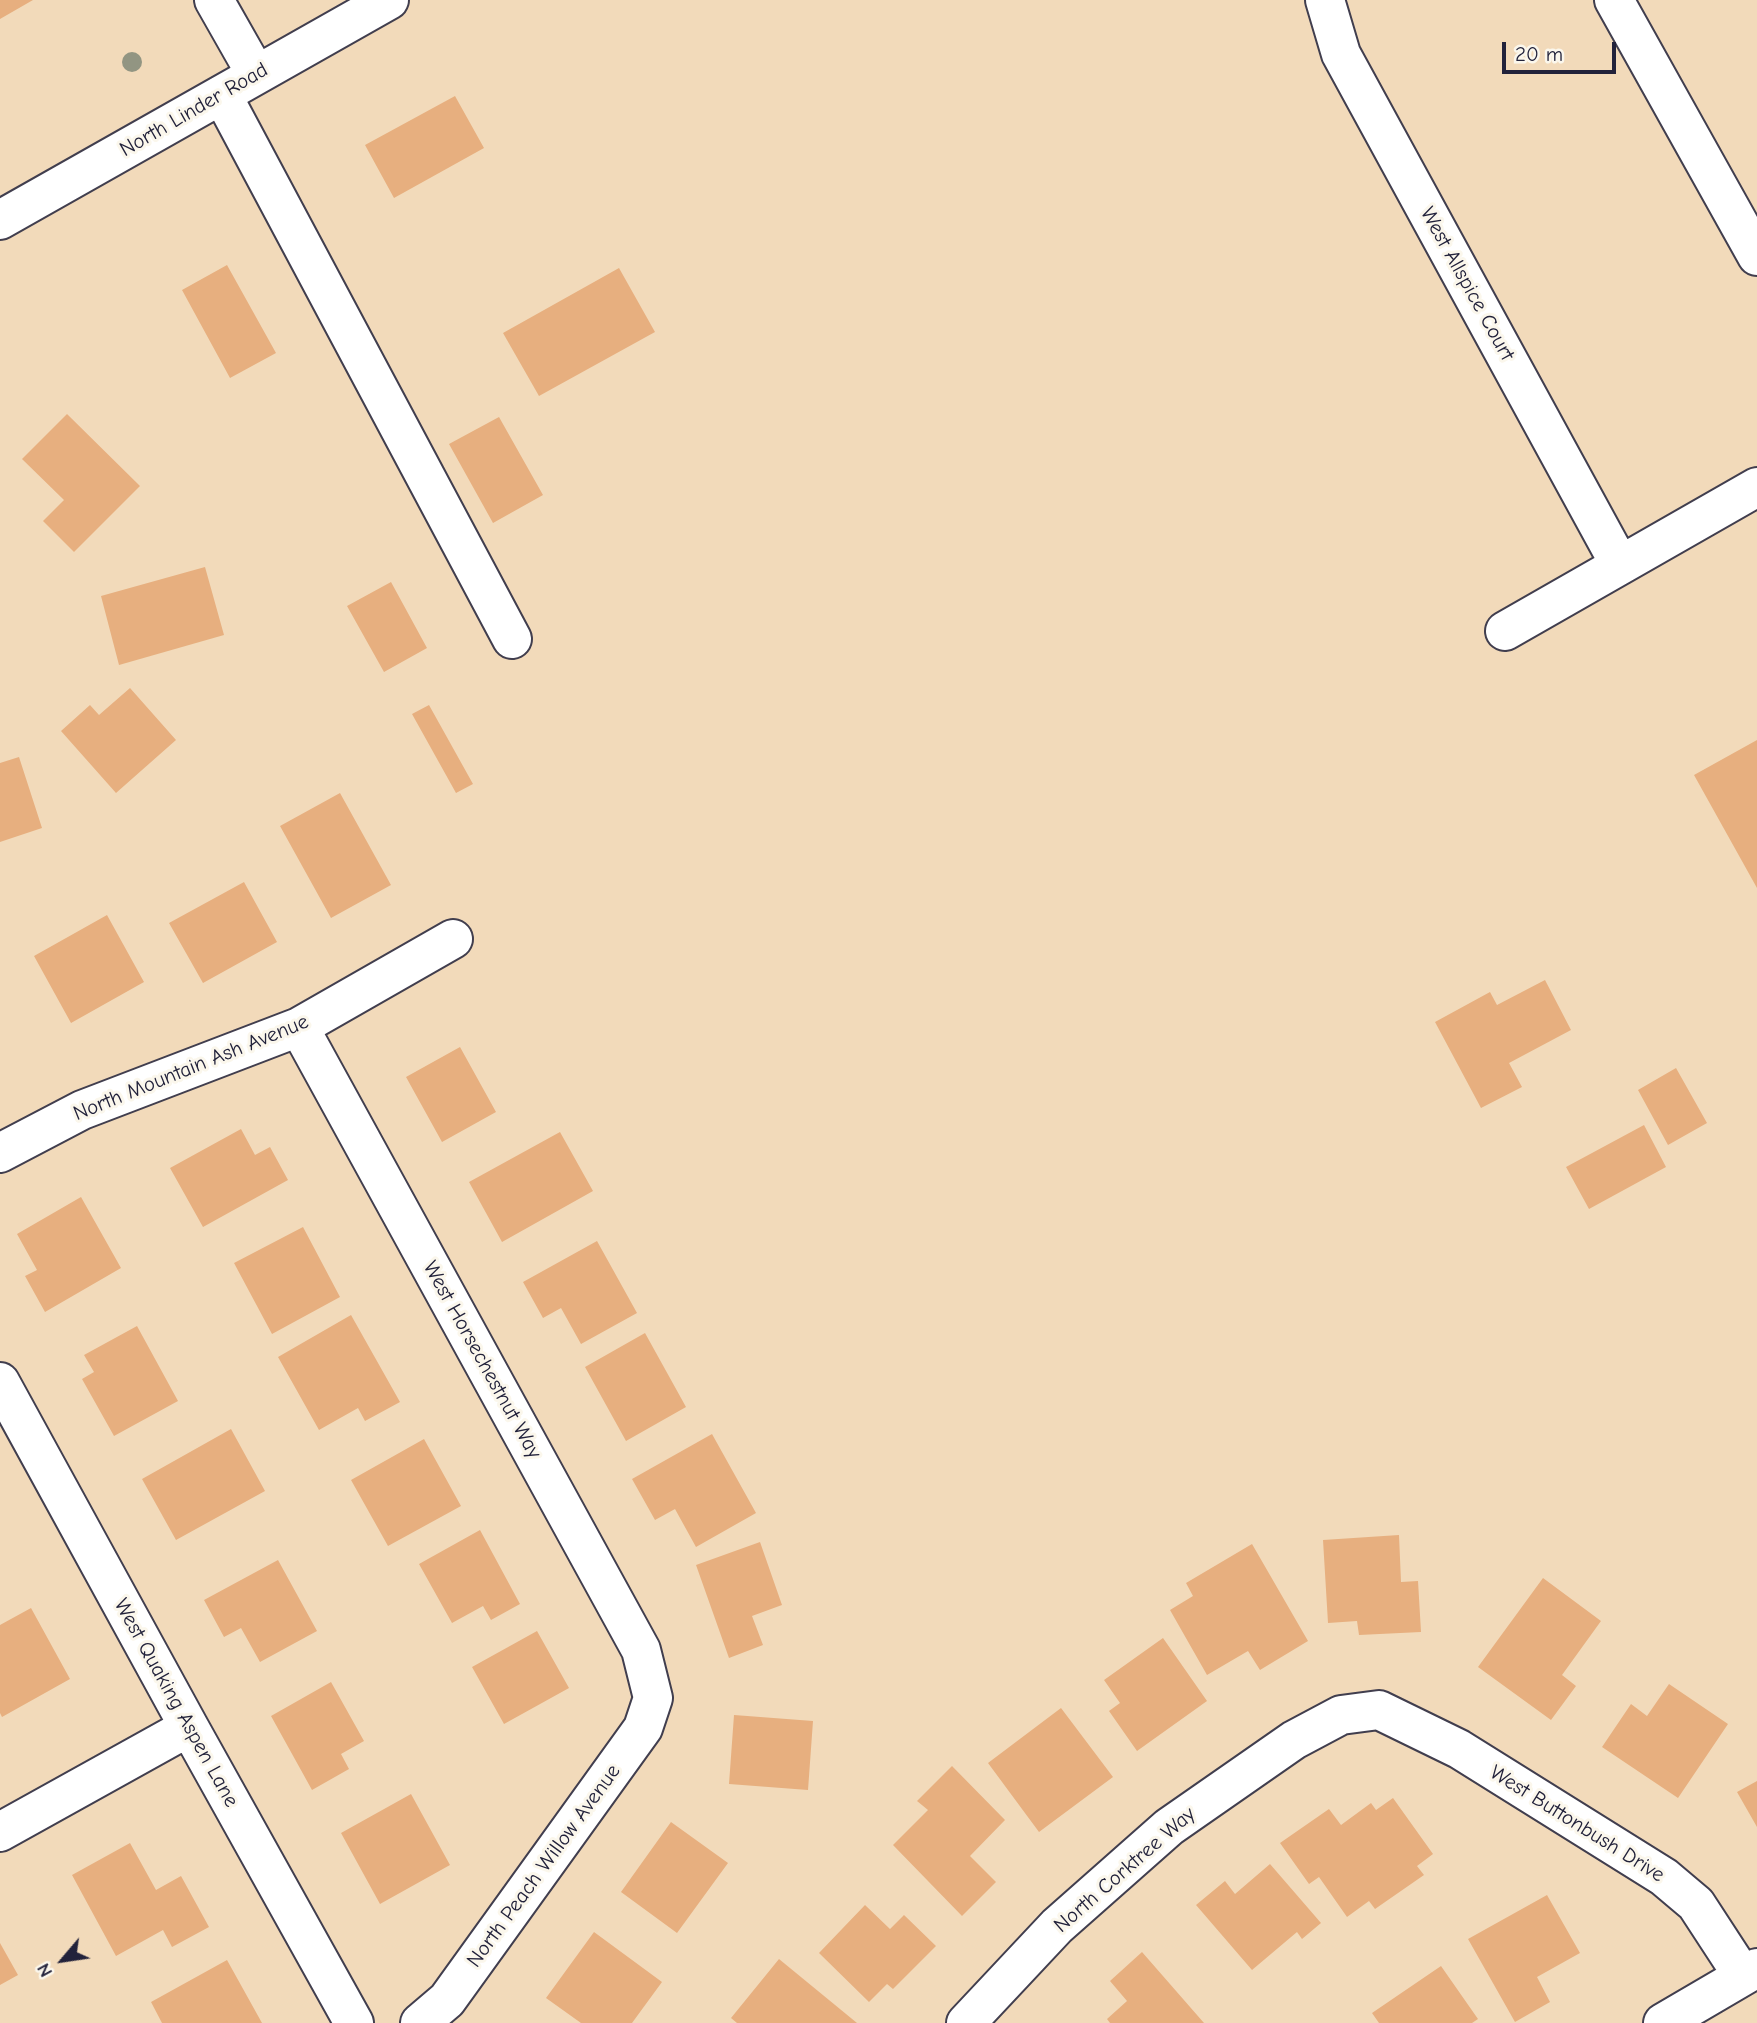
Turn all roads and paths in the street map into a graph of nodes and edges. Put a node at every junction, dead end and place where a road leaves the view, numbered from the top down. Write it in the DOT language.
graph roads {
  1 [pos="214,0"];
  2 [pos="389,0"];
  3 [pos="1325,0"];
  4 [pos="1614,0"];
  5 [pos="256,74"];
  6 [pos="222,95"];
  7 [pos="0,220"];
  8 [pos="1757,256"];
  9 [pos="1757,487"];
  10 [pos="1620,565"];
  11 [pos="1505,631"];
  12 [pos="512,639"];
  13 [pos="453,939"];
  14 [pos="299,1027"];
  15 [pos="0,1153"];
  16 [pos="0,1382"];
  17 [pos="653,1698"];
  18 [pos="1379,1710"];
  19 [pos="189,1727"];
  20 [pos="0,1832"];
  21 [pos="1750,1972"];
  22 [pos="354,2023"];
  23 [pos="420,2023"];
  24 [pos="966,2023"];
  25 [pos="1663,2023"];
  1 -- 5 [label="street"];
  2 -- 5 [label="street, North Linder Road"];
  3 -- 10 [label="street, West Allspice Court"];
  4 -- 8 [label="street"];
  5 -- 6 [label="street, North Linder Road"];
  6 -- 7 [label="street, North Linder Road"];
  6 -- 12 [label="street"];
  9 -- 10 [label="street"];
  10 -- 11 [label="street"];
  13 -- 14 [label="street, North Mountain Ash Avenue"];
  14 -- 15 [label="street, North Mountain Ash Avenue"];
  14 -- 17 [label="street, West Horsechestnut Way"];
  16 -- 19 [label="street, West Quaking Aspen Lane"];
  17 -- 23 [label="street, North Peach Willow Avenue"];
  18 -- 21 [label="street, West Buttonbush Drive"];
  18 -- 24 [label="street, North Corktree Way"];
  19 -- 20 [label="street"];
  19 -- 22 [label="street, West Quaking Aspen Lane"];
  21 -- 25 [label="street"];
}
